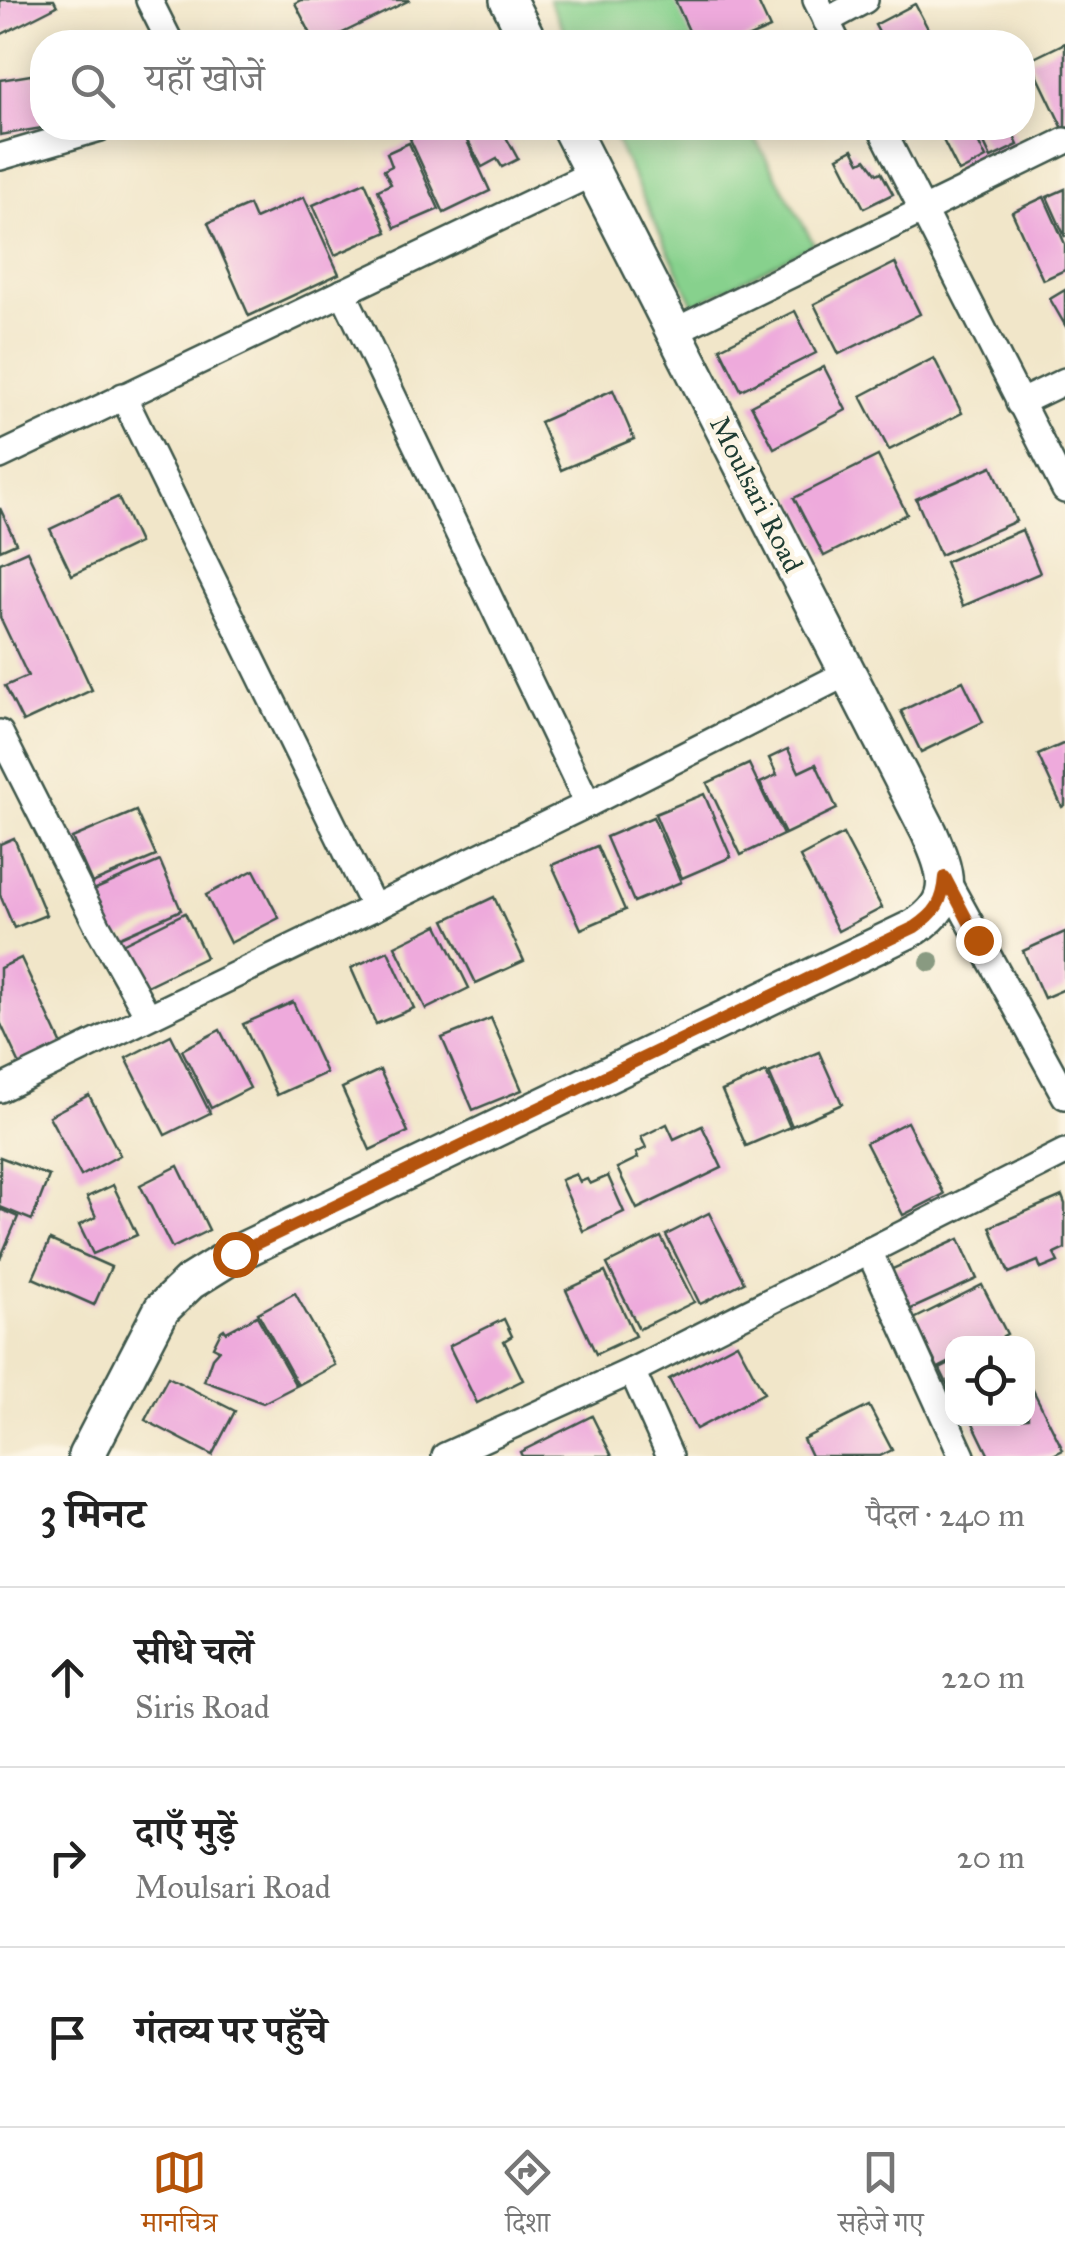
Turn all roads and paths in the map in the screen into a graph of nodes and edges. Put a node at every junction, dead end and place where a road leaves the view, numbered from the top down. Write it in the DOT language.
graph roads {
  1 [pos="148,0"];
  2 [pos="508,0"];
  3 [pos="865,0"];
  4 [pos="827,21"];
  5 [pos="164,30"];
  6 [pos="523,30"];
  7 [pos="59,140"];
  8 [pos="576,140"];
  9 [pos="887,140"];
  10 [pos="1065,141"];
  11 [pos="0,157"];
  12 [pos="592,174"];
  13 [pos="924,211"];
  14 [pos="343,292"];
  15 [pos="673,332"];
  16 [pos="1065,381"];
  17 [pos="124,396"];
  18 [pos="1020,402"];
  19 [pos="0,456"];
  20 [pos="1065,490"];
  21 [pos="849,672"];
  22 [pos="0,733"];
  23 [pos="10,783"];
  24 [pos="588,804"];
  25 [pos="943,869"];
  26 [pos="374,908"];
  27 [pos="148,1016"];
  28 [pos="0,1089"];
  29 [pos="1065,1096"];
  30 [pos="1065,1152"];
  31 [pos="869,1251"];
  32 [pos="632,1370"];
  33 [pos="86,1456"];
  34 [pos="446,1456"];
  35 [pos="670,1456"];
  36 [pos="962,1456"];
  1 -- 5 [label="street"];
  2 -- 6 [label="street"];
  3 -- 4 [label="street"];
  7 -- 11 [label="street"];
  8 -- 12 [label="street, Moulsari Road"];
  9 -- 13 [label="street"];
  10 -- 13 [label="street"];
  12 -- 14 [label="street"];
  12 -- 15 [label="street, Moulsari Road"];
  13 -- 15 [label="street"];
  13 -- 18 [label="street"];
  14 -- 17 [label="street"];
  14 -- 24 [label="street"];
  15 -- 21 [label="street, Moulsari Road"];
  16 -- 18 [label="street"];
  17 -- 19 [label="street"];
  17 -- 26 [label="street"];
  18 -- 20 [label="street"];
  21 -- 24 [label="street"];
  21 -- 25 [label="street, Moulsari Road"];
  22 -- 23 [label="street"];
  23 -- 27 [label="street"];
  24 -- 26 [label="street"];
  25 -- 29 [label="street, Moulsari Road"];
  25 -- 33 [label="street"];
  26 -- 27 [label="street"];
  27 -- 28 [label="street"];
  30 -- 31 [label="street"];
  31 -- 32 [label="street"];
  31 -- 36 [label="street"];
  32 -- 34 [label="street"];
  32 -- 35 [label="street"];
}
